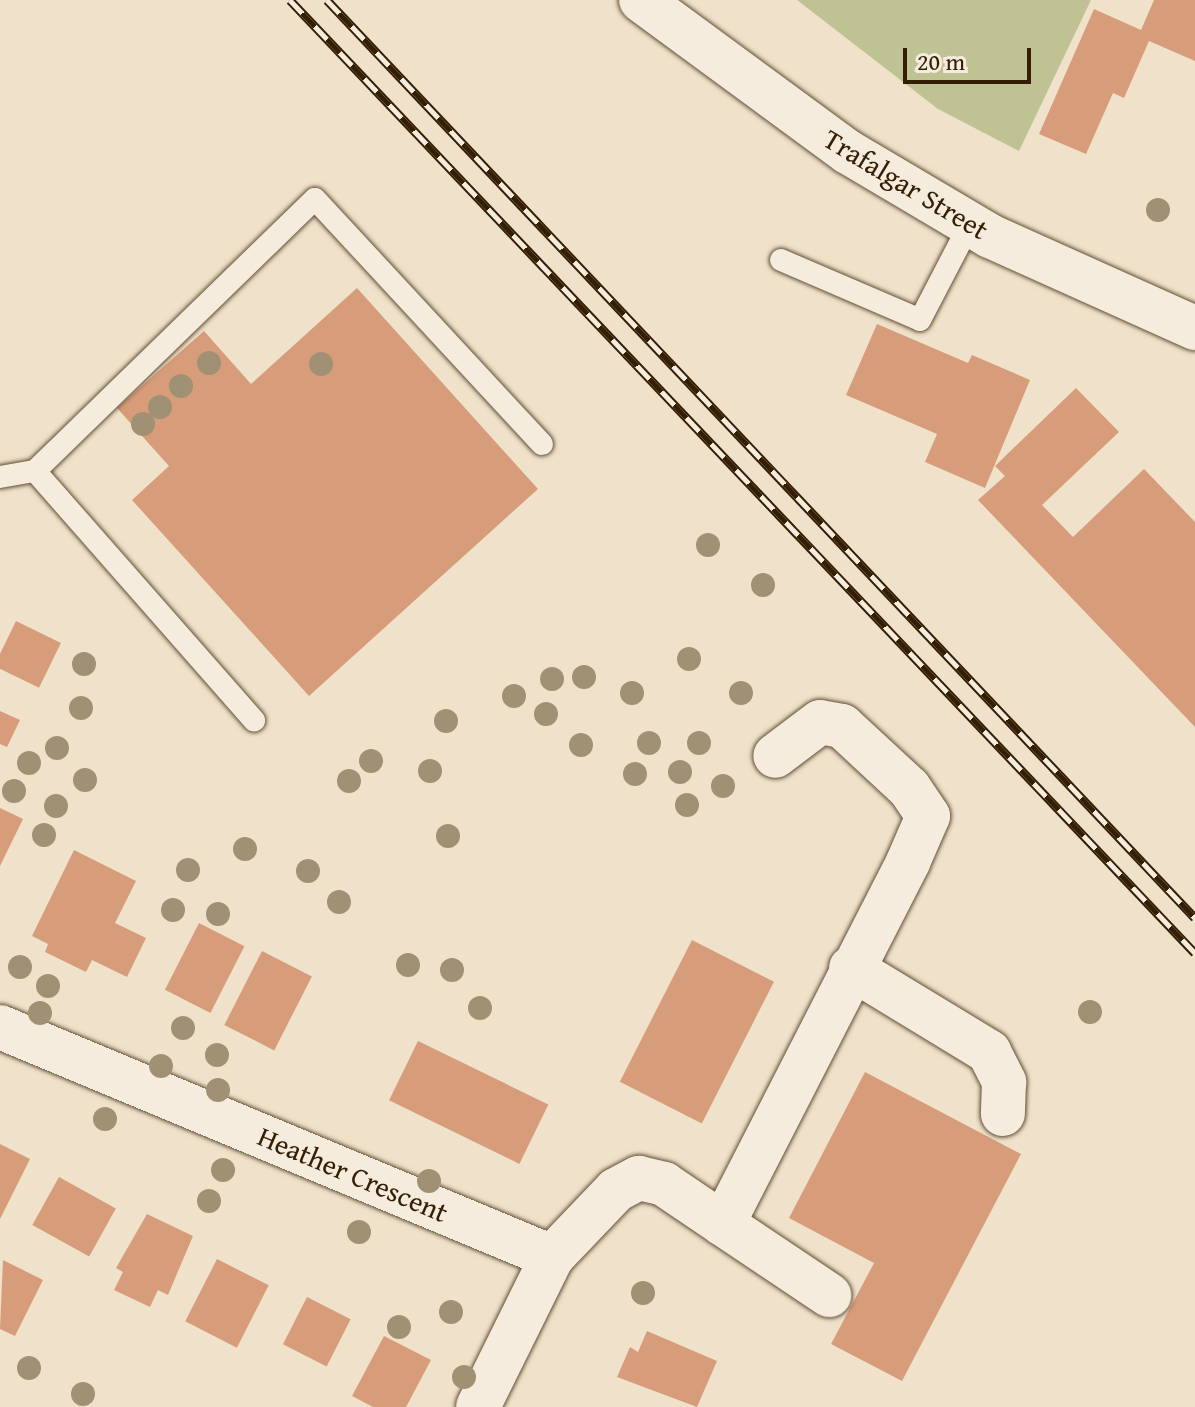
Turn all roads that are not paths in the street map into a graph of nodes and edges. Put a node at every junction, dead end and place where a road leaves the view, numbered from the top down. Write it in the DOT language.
graph roads {
  1 [pos="641,0"];
  2 [pos="970,224"];
  3 [pos="781,260"];
  4 [pos="1195,328"];
  5 [pos="542,444"];
  6 [pos="35,471"];
  7 [pos="0,477"];
  8 [pos="254,720"];
  9 [pos="775,756"];
  10 [pos="851,968"];
  11 [pos="0,1027"];
  12 [pos="1003,1114"];
  13 [pos="723,1224"];
  14 [pos="552,1257"];
  15 [pos="829,1295"];
  16 [pos="478,1407"];
  1 -- 2 [label="street, Trafalgar Street"];
  2 -- 3 [label="lane"];
  2 -- 4 [label="street, Trafalgar Street"];
  5 -- 6 [label="lane"];
  6 -- 7 [label="lane"];
  6 -- 8 [label="lane"];
  9 -- 10 [label="street"];
  10 -- 12 [label="street"];
  10 -- 13 [label="street"];
  11 -- 14 [label="street, Heather Crescent"];
  13 -- 14 [label="street"];
  13 -- 15 [label="street"];
  14 -- 16 [label="street"];
}
